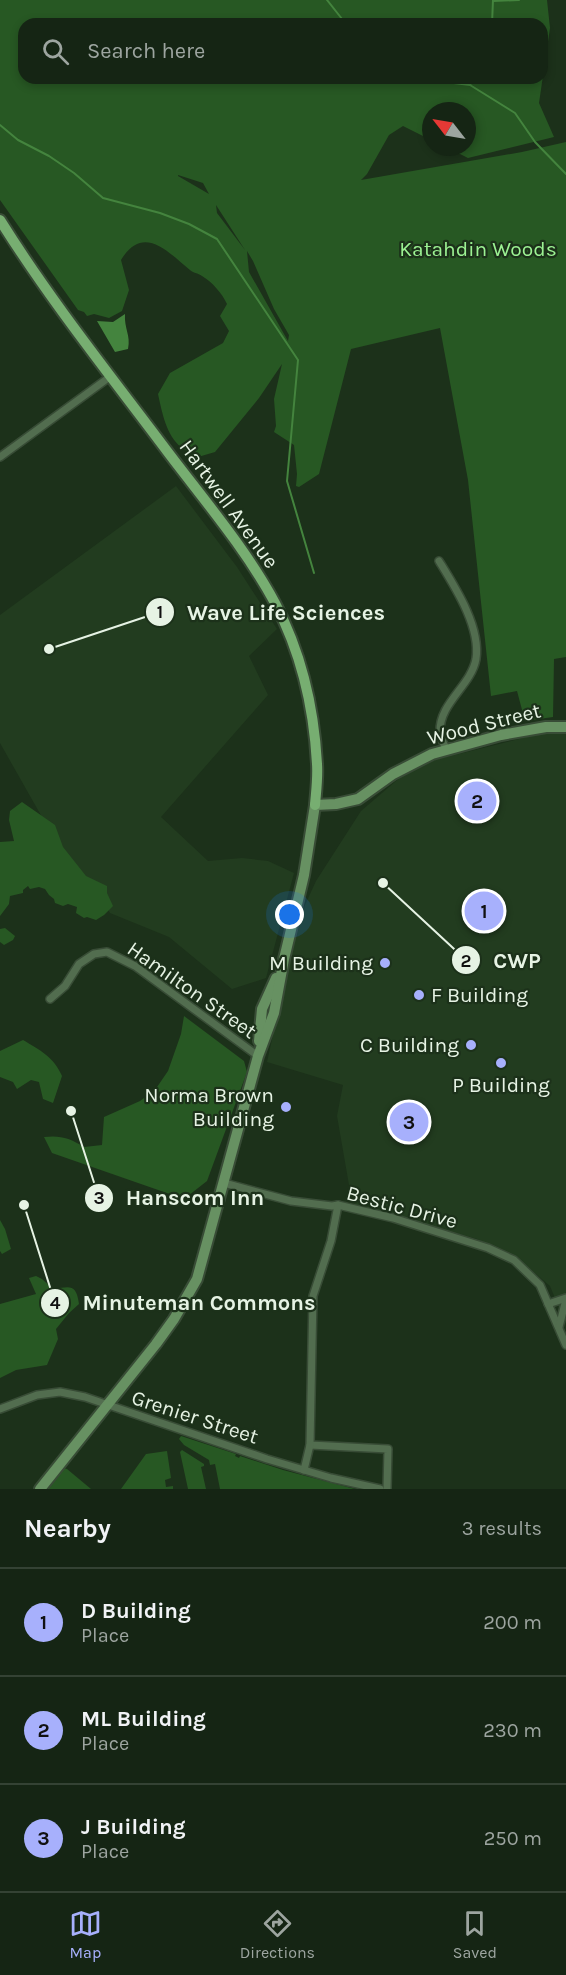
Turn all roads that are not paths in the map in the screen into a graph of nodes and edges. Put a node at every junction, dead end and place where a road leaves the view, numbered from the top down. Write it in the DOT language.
graph roads {
  1 [pos="0,220"];
  2 [pos="111,376"];
  3 [pos="0,457"];
  4 [pos="439,561"];
  5 [pos="566,727"];
  6 [pos="446,750"];
  7 [pos="315,805"];
  8 [pos="284,959"];
  9 [pos="50,999"];
  10 [pos="258,1056"];
  11 [pos="225,1183"];
  12 [pos="338,1205"];
  13 [pos="566,1299"];
  14 [pos="548,1304"];
  15 [pos="559,1326"];
  16 [pos="566,1345"];
  17 [pos="106,1406"];
  18 [pos="0,1409"];
  19 [pos="310,1445"];
  20 [pos="304,1470"];
  21 [pos="40,1489"];
  22 [pos="380,1489"];
  23 [pos="387,1489"];
  1 -- 2 [label="main road, Hartwell Avenue"];
  2 -- 3 [label="street"];
  2 -- 7 [label="main road, Hartwell Avenue"];
  4 -- 6 [label="street"];
  5 -- 6 [label="street, Wood Street"];
  6 -- 7 [label="street, Wood Street"];
  7 -- 8 [label="street, Hartwell Avenue"];
  8 -- 10 [label="street, Hartwell Avenue"];
  8 -- 10 [label="street, Hartwell Avenue"];
  9 -- 10 [label="street, Hamilton Street"];
  10 -- 11 [label="street"];
  11 -- 12 [label="street, Bestic Drive"];
  11 -- 17 [label="street"];
  12 -- 14 [label="street, Bestic Drive"];
  12 -- 19 [label="street"];
  13 -- 14 [label="street"];
  13 -- 15 [label="street"];
  14 -- 15 [label="street, Bestic Drive"];
  15 -- 16 [label="street, Bestic Drive"];
  17 -- 18 [label="street, Grenier Street"];
  17 -- 20 [label="street, Grenier Street"];
  17 -- 21 [label="street"];
  19 -- 20 [label="street"];
  19 -- 23 [label="street"];
  20 -- 22 [label="street, Grenier Street"];
}
